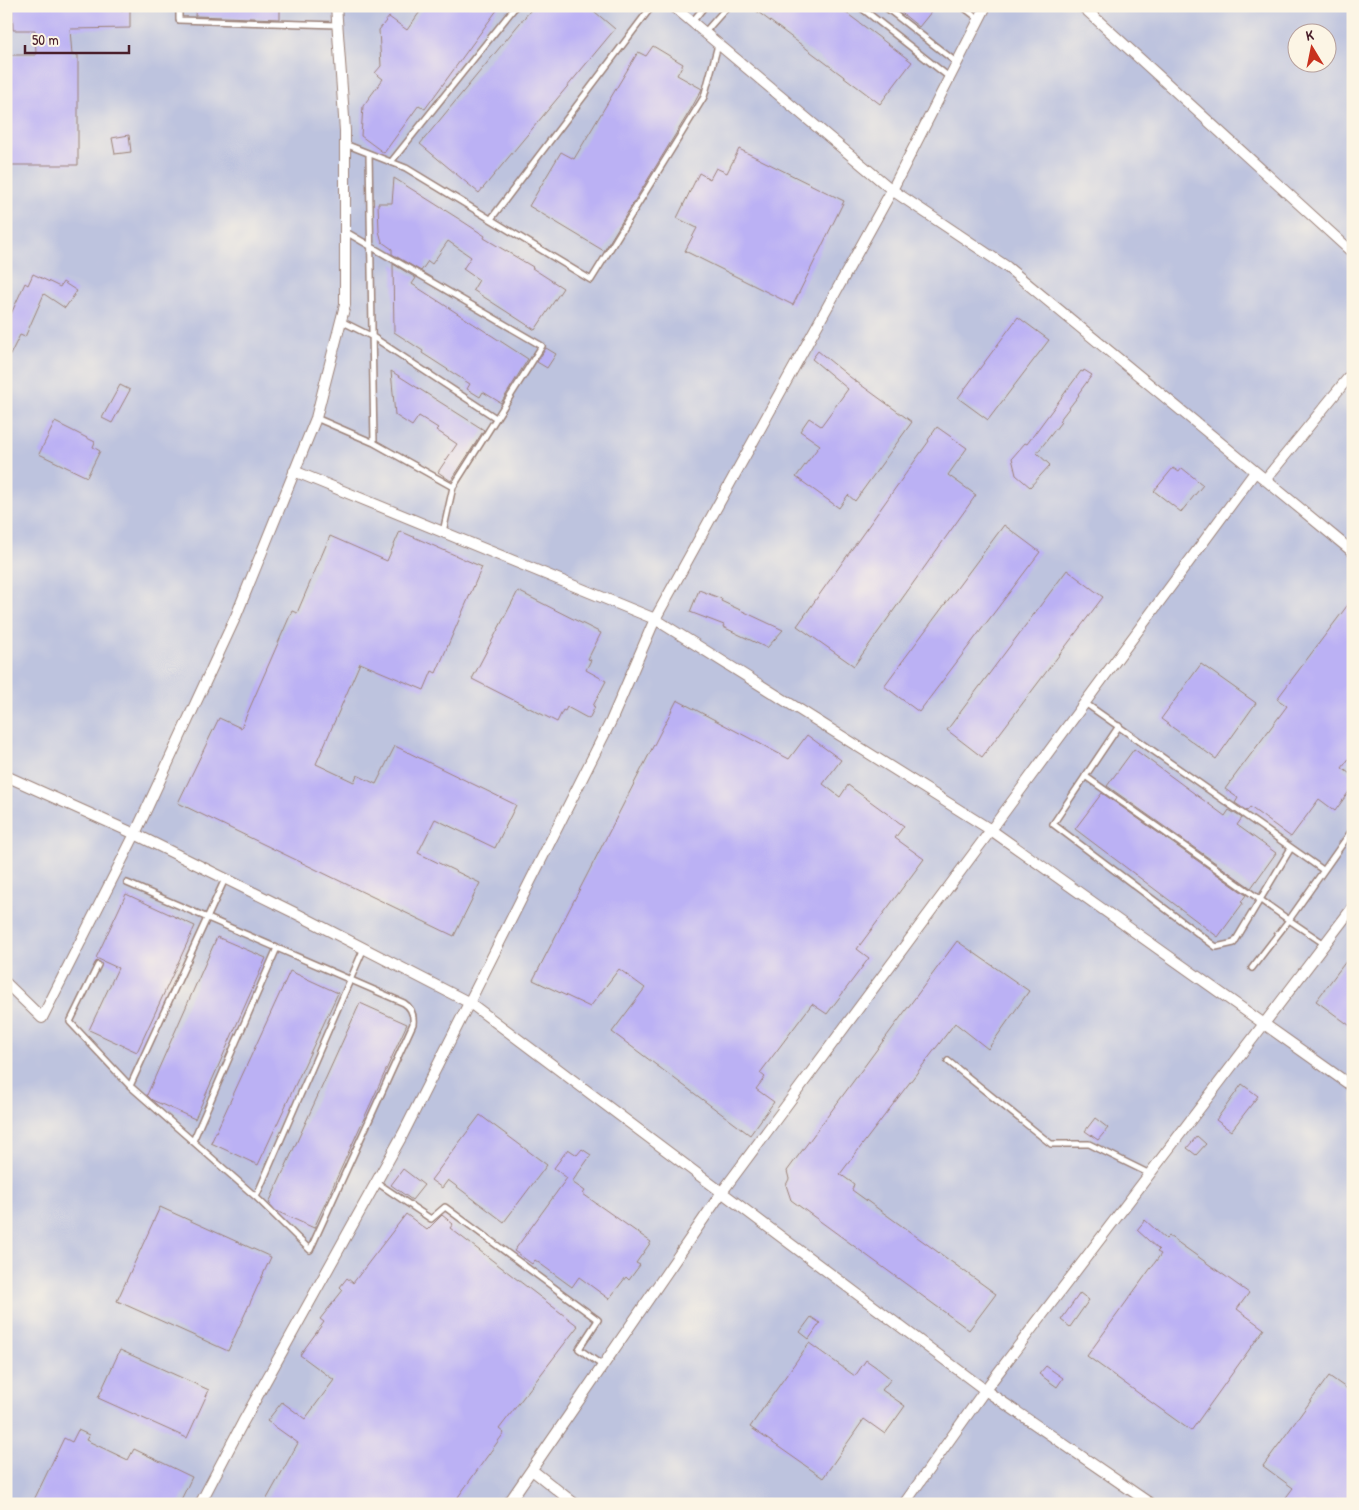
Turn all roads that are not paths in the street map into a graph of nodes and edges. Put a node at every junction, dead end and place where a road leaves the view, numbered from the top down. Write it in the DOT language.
graph roads {
  1 [pos="179,6"];
  2 [pos="336,6"];
  3 [pos="516,6"];
  4 [pos="652,6"];
  5 [pos="673,6"];
  6 [pos="704,6"];
  7 [pos="728,6"];
  8 [pos="859,6"];
  9 [pos="884,6"];
  10 [pos="962,6"];
  11 [pos="986,6"];
  12 [pos="1082,6"];
  13 [pos="979,19"];
  14 [pos="692,22"];
  15 [pos="338,26"];
  16 [pos="704,32"];
  17 [pos="718,44"];
  18 [pos="957,63"];
  19 [pos="949,77"];
  20 [pos="345,144"];
  21 [pos="369,154"];
  22 [pos="391,162"];
  23 [pos="892,190"];
  24 [pos="491,219"];
  25 [pos="345,232"];
  26 [pos="371,247"];
  27 [pos="1353,253"];
  28 [pos="341,320"];
  29 [pos="372,336"];
  30 [pos="1353,372"];
  31 [pos="316,418"];
  32 [pos="496,418"];
  33 [pos="374,444"];
  34 [pos="294,471"];
  35 [pos="1255,472"];
  36 [pos="1264,480"];
  37 [pos="453,488"];
  38 [pos="443,532"];
  39 [pos="1353,552"];
  40 [pos="656,619"];
  41 [pos="1085,703"];
  42 [pos="1119,726"];
  43 [pos="6,776"];
  44 [pos="1085,776"];
  45 [pos="1353,829"];
  46 [pos="991,830"];
  47 [pos="135,834"];
  48 [pos="1350,837"];
  49 [pos="1291,848"];
  50 [pos="1322,870"];
  51 [pos="225,878"];
  52 [pos="127,883"];
  53 [pos="1260,899"];
  54 [pos="1353,907"];
  55 [pos="207,918"];
  56 [pos="1289,920"];
  57 [pos="1326,945"];
  58 [pos="277,948"];
  59 [pos="364,948"];
  60 [pos="98,965"];
  61 [pos="1252,968"];
  62 [pos="350,979"];
  63 [pos="6,983"];
  64 [pos="470,1003"];
  65 [pos="1265,1024"];
  66 [pos="948,1061"];
  67 [pos="130,1086"];
  68 [pos="1353,1087"];
  69 [pos="193,1141"];
  70 [pos="1150,1174"];
  71 [pos="376,1182"];
  72 [pos="722,1192"];
  73 [pos="256,1197"];
  74 [pos="603,1366"];
  75 [pos="985,1390"];
  76 [pos="532,1470"];
  77 [pos="200,1504"];
  78 [pos="508,1504"];
  79 [pos="575,1504"];
  80 [pos="904,1504"];
  81 [pos="1151,1504"];
  1 -- 15 [label="lane"];
  2 -- 15 [label="street"];
  3 -- 22 [label="lane"];
  4 -- 24 [label="lane"];
  5 -- 14 [label="street"];
  6 -- 14 [label="lane"];
  7 -- 16 [label="lane"];
  8 -- 19 [label="lane"];
  9 -- 18 [label="lane"];
  10 -- 13 [label="lane"];
  11 -- 13 [label="street"];
  12 -- 27 [label="street"];
  13 -- 18 [label="street"];
  14 -- 16 [label="street"];
  15 -- 20 [label="street"];
  16 -- 17 [label="street"];
  17 -- 23 [label="street"];
  17 -- 24 [label="lane"];
  18 -- 19 [label="street"];
  19 -- 23 [label="street"];
  20 -- 21 [label="lane"];
  20 -- 25 [label="street"];
  21 -- 22 [label="lane"];
  21 -- 26 [label="lane"];
  22 -- 24 [label="lane"];
  23 -- 35 [label="street"];
  23 -- 40 [label="street"];
  25 -- 26 [label="lane"];
  25 -- 28 [label="street"];
  26 -- 29 [label="lane"];
  26 -- 32 [label="lane"];
  28 -- 29 [label="lane"];
  28 -- 31 [label="street"];
  29 -- 32 [label="lane"];
  29 -- 33 [label="lane"];
  30 -- 36 [label="street"];
  31 -- 33 [label="lane"];
  31 -- 34 [label="street"];
  32 -- 37 [label="lane"];
  33 -- 37 [label="lane"];
  34 -- 38 [label="street"];
  34 -- 47 [label="street"];
  35 -- 36 [label="street"];
  35 -- 41 [label="street"];
  36 -- 39 [label="street"];
  37 -- 38 [label="lane"];
  38 -- 40 [label="street"];
  40 -- 46 [label="street"];
  40 -- 64 [label="street"];
  41 -- 42 [label="lane"];
  41 -- 46 [label="street"];
  42 -- 44 [label="lane"];
  42 -- 49 [label="lane"];
  43 -- 47 [label="street"];
  44 -- 53 [label="lane"];
  44 -- 53 [label="lane"];
  45 -- 48 [label="lane"];
  46 -- 65 [label="street"];
  46 -- 72 [label="street"];
  47 -- 51 [label="street"];
  47 -- 63 [label="street"];
  48 -- 50 [label="lane"];
  49 -- 50 [label="lane"];
  49 -- 53 [label="lane"];
  50 -- 56 [label="lane"];
  51 -- 55 [label="lane"];
  51 -- 59 [label="street"];
  52 -- 55 [label="lane"];
  53 -- 56 [label="lane"];
  54 -- 57 [label="street"];
  55 -- 58 [label="lane"];
  55 -- 67 [label="lane"];
  56 -- 57 [label="lane"];
  56 -- 61 [label="lane"];
  57 -- 65 [label="street"];
  58 -- 62 [label="lane"];
  58 -- 69 [label="lane"];
  59 -- 62 [label="lane"];
  59 -- 64 [label="street"];
  60 -- 67 [label="lane"];
  62 -- 73 [label="lane"];
  62 -- 73 [label="lane"];
  64 -- 71 [label="street"];
  64 -- 72 [label="street"];
  65 -- 68 [label="street"];
  65 -- 70 [label="street"];
  66 -- 70 [label="lane"];
  67 -- 69 [label="lane"];
  69 -- 73 [label="lane"];
  70 -- 75 [label="street"];
  71 -- 74 [label="lane"];
  71 -- 77 [label="street"];
  72 -- 74 [label="street"];
  72 -- 75 [label="street"];
  74 -- 76 [label="street"];
  75 -- 80 [label="street"];
  75 -- 81 [label="street"];
  76 -- 78 [label="street"];
  76 -- 79 [label="street"];
}
